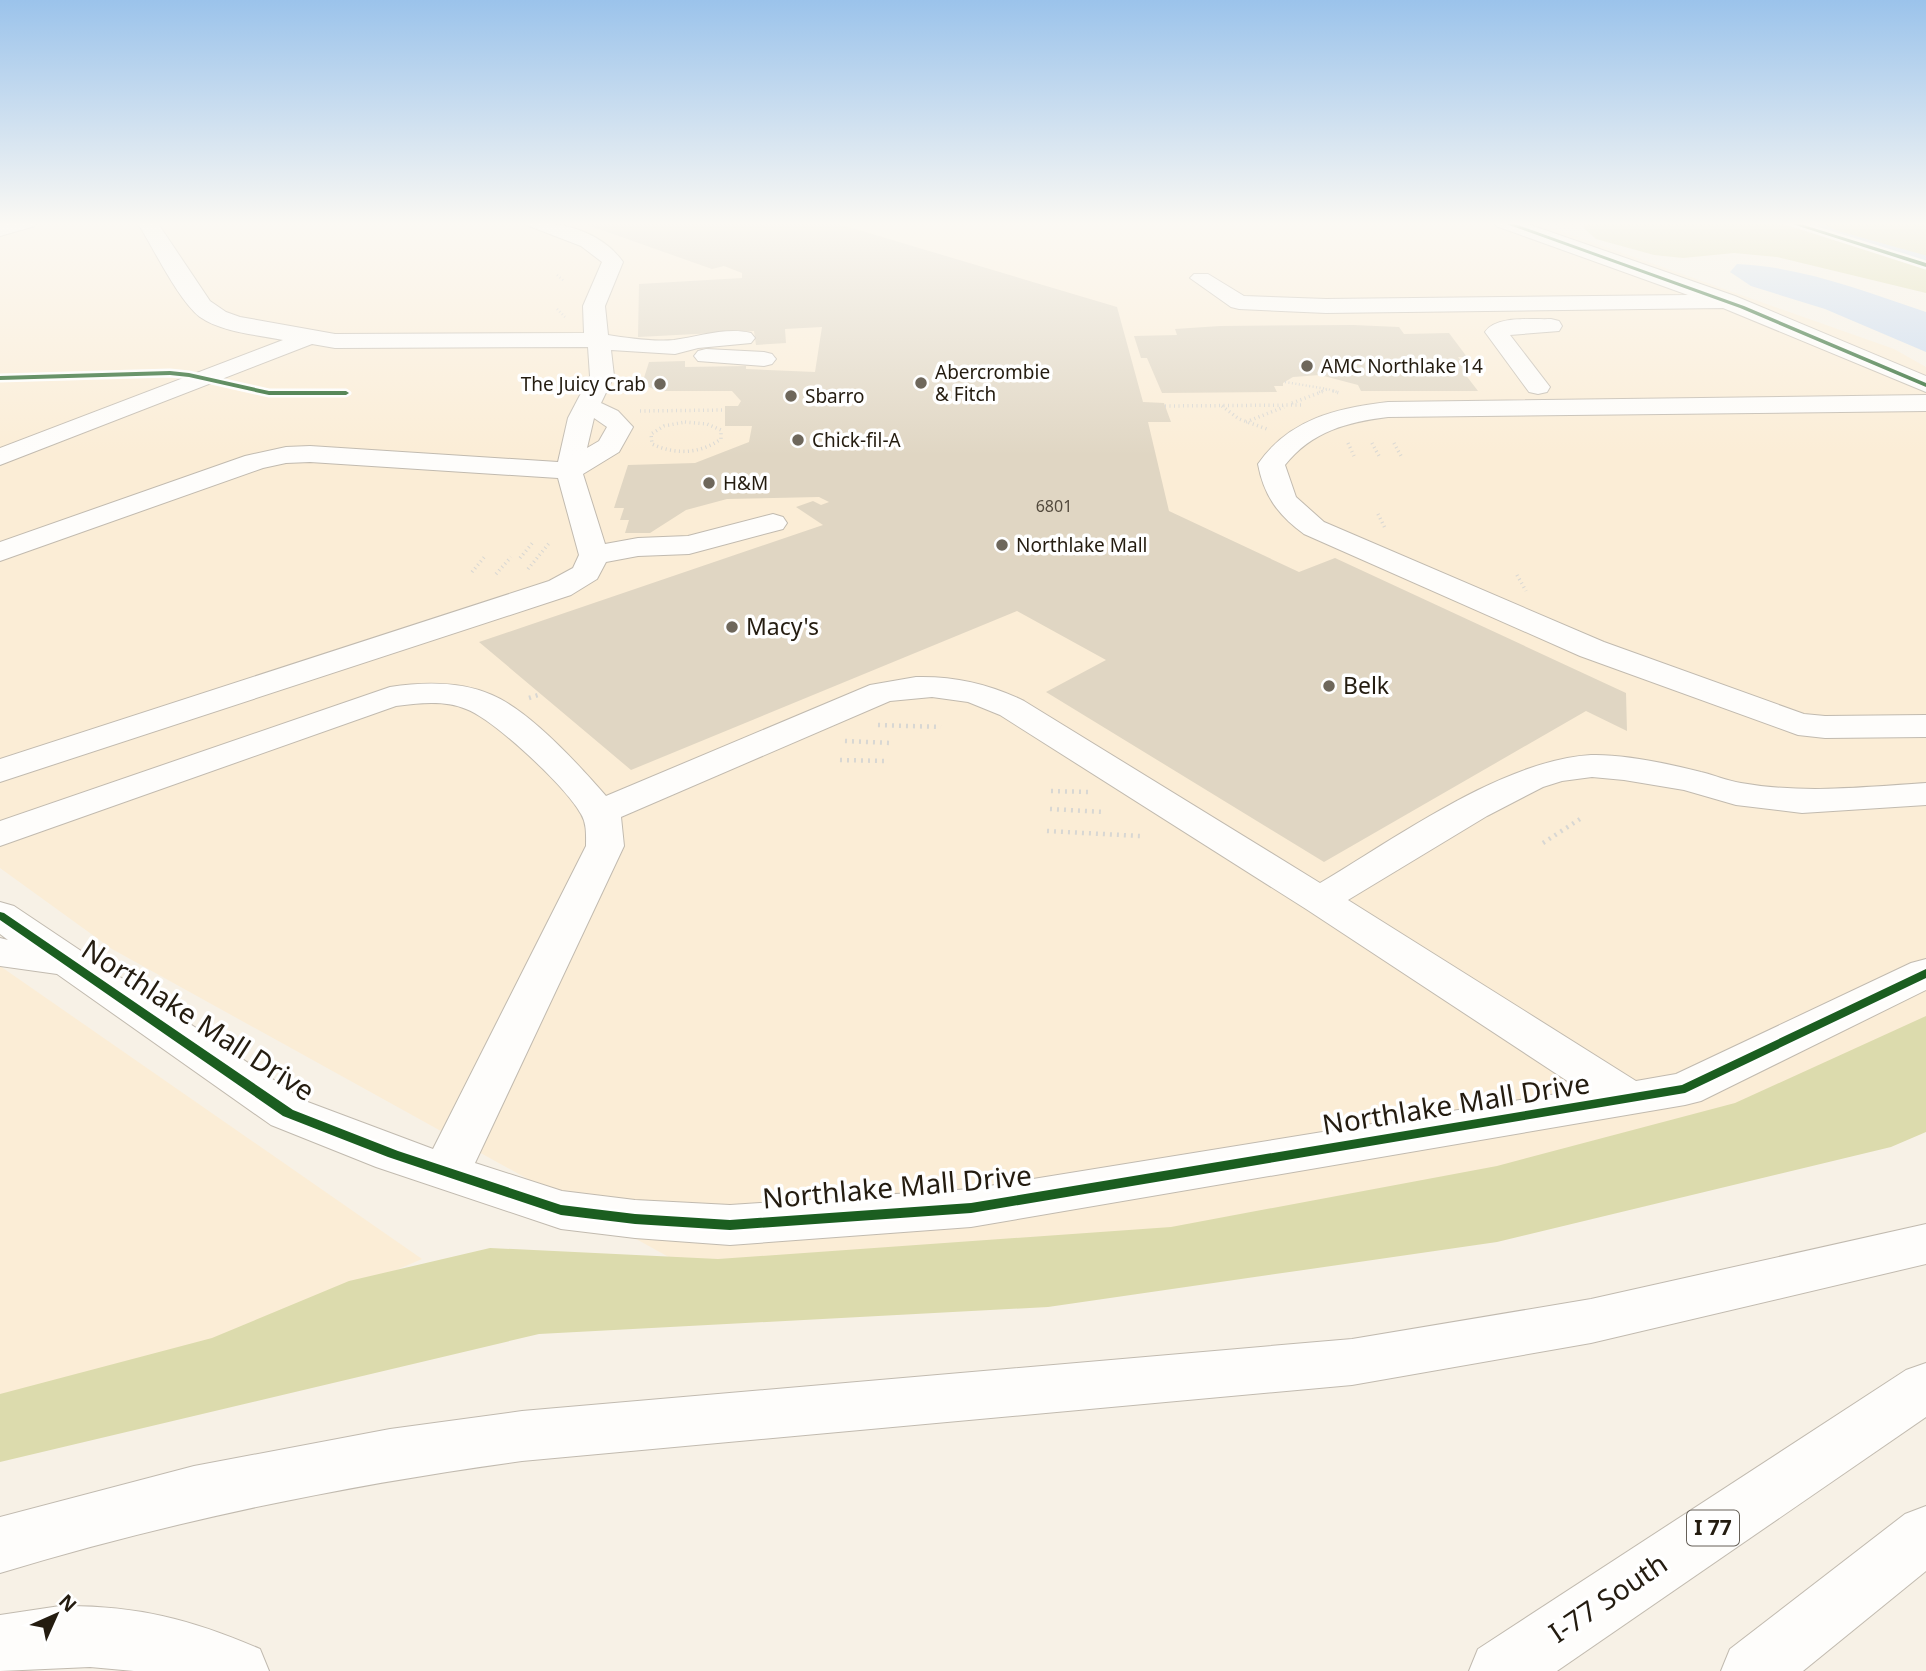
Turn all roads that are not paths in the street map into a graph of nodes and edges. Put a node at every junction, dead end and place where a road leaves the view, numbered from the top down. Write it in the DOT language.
graph roads {
  1 [pos="199,300"];
  2 [pos="597,300"];
  3 [pos="1236,300"];
  4 [pos="1724,300"];
  5 [pos="1727,301"];
  6 [pos="1782,324"];
  7 [pos="1728,325"];
  8 [pos="1567,326"];
  9 [pos="311,337"];
  10 [pos="743,338"];
  11 [pos="596,340"];
  12 [pos="675,347"];
  13 [pos="764,359"];
  14 [pos="1926,385"];
  15 [pos="1538,387"];
  16 [pos="1926,403"];
  17 [pos="586,407"];
  18 [pos="0,457"];
  19 [pos="569,471"];
  20 [pos="773,523"];
  21 [pos="0,552"];
  22 [pos="594,555"];
  23 [pos="1926,726"];
  24 [pos="0,771"];
  25 [pos="1926,794"];
  26 [pos="600,812"];
  27 [pos="0,834"];
  28 [pos="1320,900"];
  29 [pos="0,915"];
  30 [pos="0,952"];
  31 [pos="69,963"];
  32 [pos="1926,973"];
  33 [pos="1629,1098"];
  34 [pos="446,1172"];
  35 [pos="1926,1244"];
  36 [pos="1926,1387"];
  37 [pos="1926,1534"];
  38 [pos="0,1545"];
  39 [pos="0,1646"];
  40 [pos="237,1671"];
  41 [pos="1501,1671"];
  42 [pos="1753,1671"];
  1 -- 9 [label="main road"];
  2 -- 11 [label="main road"];
  3 -- 5 [label="main road"];
  4 -- 5 [label="main road"];
  5 -- 6 [label="main road"];
  6 -- 7 [label="main road"];
  6 -- 14 [label="main road"];
  8 -- 15 [label="main road"];
  9 -- 11 [label="main road"];
  9 -- 18 [label="main road"];
  10 -- 12 [label="main road"];
  11 -- 12 [label="main road"];
  11 -- 17 [label="main road"];
  12 -- 13 [label="main road"];
  16 -- 23 [label="main road"];
  17 -- 19 [label="main road"];
  17 -- 19 [label="main road"];
  19 -- 21 [label="main road"];
  19 -- 22 [label="main road"];
  20 -- 22 [label="main road"];
  22 -- 24 [label="main road"];
  25 -- 28 [label="main road"];
  26 -- 27 [label="main road"];
  26 -- 28 [label="main road"];
  26 -- 34 [label="main road"];
  28 -- 33 [label="main road"];
  29 -- 31 [label="main road, Northlake Mall Drive"];
  30 -- 31 [label="main road"];
  31 -- 34 [label="main road, Northlake Mall Drive"];
  32 -- 33 [label="main road, Northlake Mall Drive"];
  33 -- 34 [label="main road, Northlake Mall Drive"];
  35 -- 38 [label="main road"];
  36 -- 41 [label="main road, I-77 South / I 77"];
  37 -- 42 [label="main road"];
  39 -- 40 [label="main road"];
}
